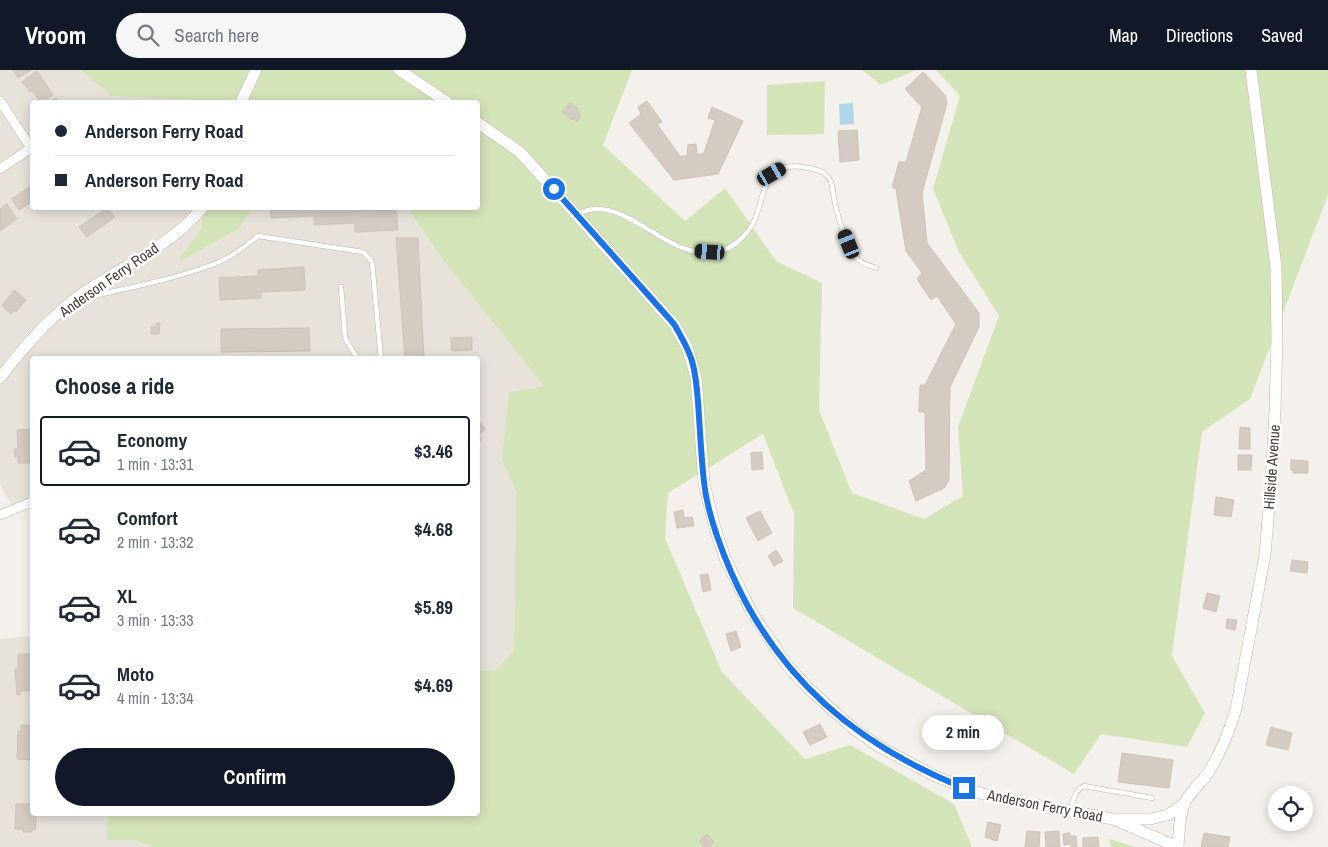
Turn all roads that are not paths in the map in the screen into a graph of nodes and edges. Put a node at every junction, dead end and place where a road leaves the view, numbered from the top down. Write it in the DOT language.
graph roads {
  1 [pos="256,70"];
  2 [pos="399,70"];
  3 [pos="1251,70"];
  4 [pos="242,100"];
  5 [pos="444,100"];
  6 [pos="0,101"];
  7 [pos="480,124"];
  8 [pos="30,145"];
  9 [pos="30,149"];
  10 [pos="0,169"];
  11 [pos="200,210"];
  12 [pos="576,214"];
  13 [pos="876,268"];
  14 [pos="341,287"];
  15 [pos="72,302"];
  16 [pos="356,356"];
  17 [pos="381,356"];
  18 [pos="0,378"];
  19 [pos="30,503"];
  20 [pos="0,515"];
  21 [pos="1152,798"];
  22 [pos="1185,803"];
  23 [pos="1070,811"];
  24 [pos="1113,819"];
  25 [pos="1178,847"];
  1 -- 4 [label="street"];
  2 -- 5 [label="street"];
  3 -- 22 [label="street, Hillside Avenue"];
  6 -- 8 [label="street"];
  7 -- 12 [label="street, Anderson Ferry Road"];
  9 -- 10 [label="street"];
  11 -- 15 [label="street, Anderson Ferry Road"];
  12 -- 13 [label="lane"];
  12 -- 23 [label="street, Anderson Ferry Road"];
  14 -- 16 [label="lane"];
  15 -- 17 [label="lane"];
  15 -- 18 [label="street, Anderson Ferry Road"];
  19 -- 20 [label="street"];
  21 -- 23 [label="lane"];
  22 -- 24 [label="street"];
  22 -- 25 [label="street, Hillside Avenue"];
  23 -- 24 [label="street, Anderson Ferry Road"];
  24 -- 25 [label="street, Anderson Ferry Road"];
}
